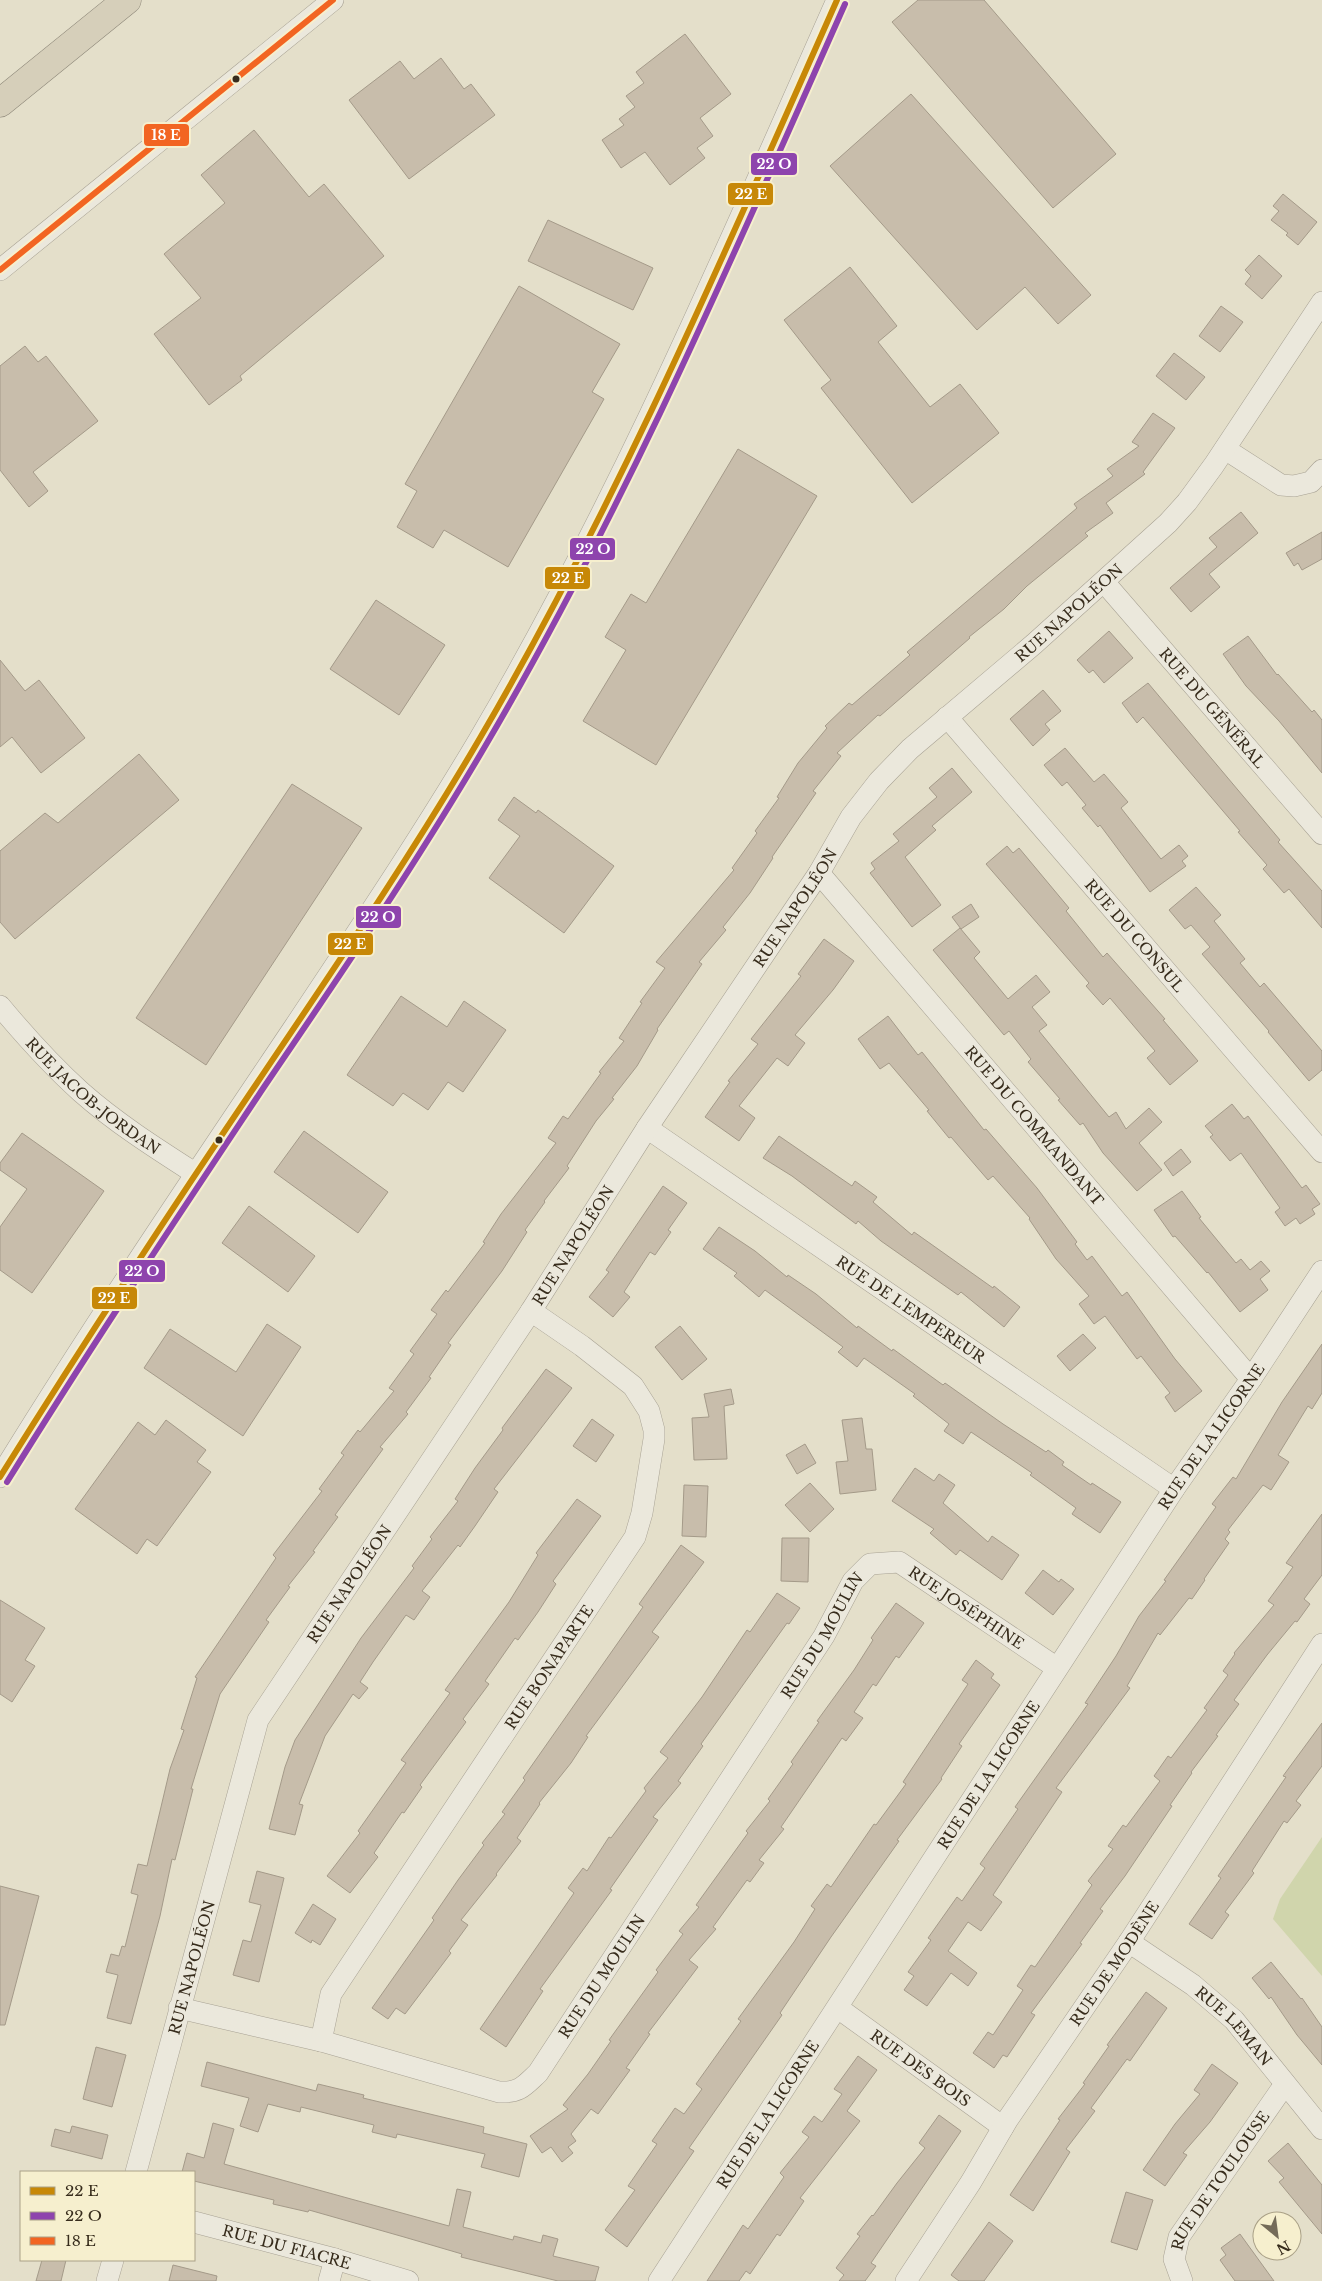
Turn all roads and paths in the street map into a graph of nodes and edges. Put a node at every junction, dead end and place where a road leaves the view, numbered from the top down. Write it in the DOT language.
graph roads {
  1 [pos="127,0"];
  2 [pos="333,0"];
  3 [pos="837,0"];
  4 [pos="0,103"];
  5 [pos="0,270"];
  6 [pos="1319,313"];
  7 [pos="1225,449"];
  8 [pos="1322,470"];
  9 [pos="1104,582"];
  10 [pos="947,717"];
  11 [pos="1322,834"];
  12 [pos="819,873"];
  13 [pos="0,1006"];
  14 [pos="647,1128"];
  15 [pos="1322,1152"];
  16 [pos="196,1174"];
  17 [pos="1322,1270"];
  18 [pos="531,1311"];
  19 [pos="1251,1379"];
  20 [pos="0,1477"];
  21 [pos="1174,1489"];
  22 [pos="870,1564"];
  23 [pos="1322,1644"];
  24 [pos="1057,1668"];
  25 [pos="1129,1942"];
  26 [pos="180,2008"];
  27 [pos="838,2008"];
  28 [pos="321,2041"];
  29 [pos="1284,2084"];
  30 [pos="1003,2127"];
  31 [pos="1322,2129"];
  32 [pos="136,2171"];
  33 [pos="195,2222"];
  34 [pos="335,2259"];
  35 [pos="113,2261"];
  36 [pos="107,2281"];
  37 [pos="329,2281"];
  38 [pos="408,2281"];
  39 [pos="658,2281"];
  40 [pos="906,2281"];
  41 [pos="1182,2281"];
  1 -- 4 [label="highway"];
  2 -- 5 [label="street"];
  3 -- 16 [label="street"];
  6 -- 7 [label="street, RUE NAPOLÉON"];
  7 -- 8 [label="street"];
  7 -- 9 [label="street, RUE NAPOLÉON"];
  9 -- 10 [label="street, RUE NAPOLÉON"];
  9 -- 11 [label="street, RUE DU GÉNÉRAL"];
  10 -- 12 [label="street, RUE NAPOLÉON"];
  10 -- 15 [label="street, RUE DU CONSUL"];
  12 -- 14 [label="street, RUE NAPOLÉON"];
  12 -- 19 [label="street, RUE DU COMMANDANT"];
  13 -- 16 [label="street, RUE JACOB-JORDAN"];
  14 -- 18 [label="street, RUE NAPOLÉON"];
  14 -- 21 [label="street, RUE DE L'EMPEREUR"];
  16 -- 20 [label="street"];
  17 -- 19 [label="street, RUE DE LA LICORNE"];
  18 -- 26 [label="street, RUE NAPOLÉON"];
  18 -- 28 [label="street, RUE BONAPARTE"];
  19 -- 21 [label="street, RUE DE LA LICORNE"];
  21 -- 24 [label="street, RUE DE LA LICORNE"];
  22 -- 24 [label="street, RUE JOSÉPHINE"];
  22 -- 28 [label="street, RUE DU MOULIN"];
  23 -- 25 [label="street, RUE DE MODÈNE"];
  24 -- 27 [label="street, RUE DE LA LICORNE"];
  25 -- 29 [label="street, RUE LEMAN"];
  25 -- 30 [label="street, RUE DE MODÈNE"];
  26 -- 28 [label="street, RUE DU MOULIN"];
  26 -- 32 [label="street, RUE NAPOLÉON"];
  27 -- 30 [label="street, RUE DES BOIS"];
  27 -- 39 [label="street, RUE DE LA LICORNE"];
  29 -- 31 [label="street, RUE LEMAN"];
  29 -- 41 [label="street, RUE DE TOULOUSE"];
  30 -- 40 [label="street, RUE DE MODÈNE"];
  33 -- 34 [label="street, RUE DU FIACRE"];
  34 -- 37 [label="street"];
  34 -- 38 [label="street, RUE DU FIACRE"];
  35 -- 36 [label="street"];
}
